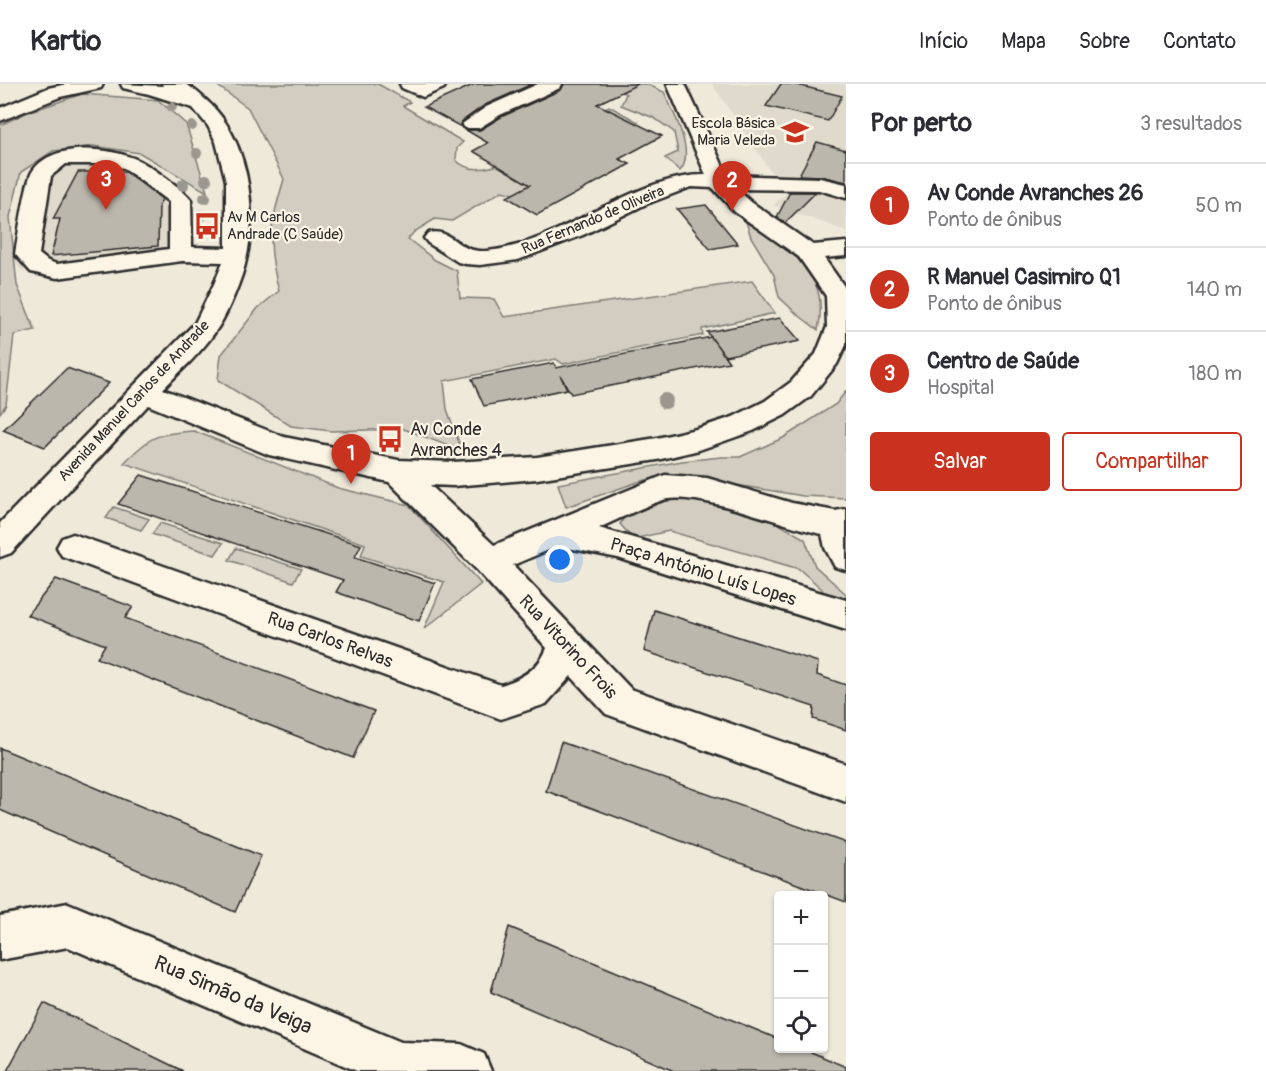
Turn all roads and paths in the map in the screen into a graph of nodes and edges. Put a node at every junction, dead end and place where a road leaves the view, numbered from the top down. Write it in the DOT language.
graph roads {
  1 [pos="48,84"];
  2 [pos="94,84"];
  3 [pos="130,84"];
  4 [pos="171,84"];
  5 [pos="410,84"];
  6 [pos="437,84"];
  7 [pos="553,84"];
  8 [pos="676,84"];
  9 [pos="11,96"];
  10 [pos="201,107"];
  11 [pos="0,115"];
  12 [pos="472,124"];
  13 [pos="720,183"];
  14 [pos="846,191"];
  15 [pos="436,238"];
  16 [pos="846,249"];
  17 [pos="808,252"];
  18 [pos="182,254"];
  19 [pos="236,255"];
  20 [pos="143,392"];
  21 [pos="398,472"];
  22 [pos="840,523"];
  23 [pos="559,533"];
  24 [pos="0,544"];
  25 [pos="73,547"];
  26 [pos="846,557"];
  27 [pos="489,561"];
  28 [pos="846,615"];
  29 [pos="565,645"];
  30 [pos="846,783"];
  31 [pos="0,938"];
  32 [pos="467,1071"];
  1 -- 9 [label="street"];
  2 -- 11 [label="street"];
  3 -- 10 [label="street"];
  4 -- 10 [label="street, Avenida Manuel Carlos de Andrade"];
  5 -- 6 [label="street"];
  7 -- 12 [label="street"];
  8 -- 13 [label="street"];
  10 -- 19 [label="street, Avenida Manuel Carlos de Andrade"];
  13 -- 14 [label="street, Rua Fernando de Oliveira"];
  13 -- 15 [label="street, Rua Fernando de Oliveira"];
  13 -- 17 [label="street"];
  16 -- 17 [label="street"];
  17 -- 21 [label="street"];
  18 -- 18 [label="street"];
  18 -- 19 [label="street"];
  19 -- 20 [label="street, Avenida Manuel Carlos de Andrade"];
  20 -- 21 [label="street"];
  20 -- 24 [label="street, Avenida Manuel Carlos de Andrade"];
  21 -- 27 [label="street, Rua Vitorino Frois"];
  22 -- 23 [label="street"];
  22 -- 26 [label="street"];
  23 -- 27 [label="street"];
  23 -- 28 [label="street, Praça António Luís Lopes"];
  25 -- 29 [label="street, Rua Carlos Relvas"];
  27 -- 29 [label="street, Rua Vitorino Frois"];
  29 -- 30 [label="street, Rua Vitorino Frois"];
  31 -- 32 [label="street, Rua Simão da Veiga"];
}
